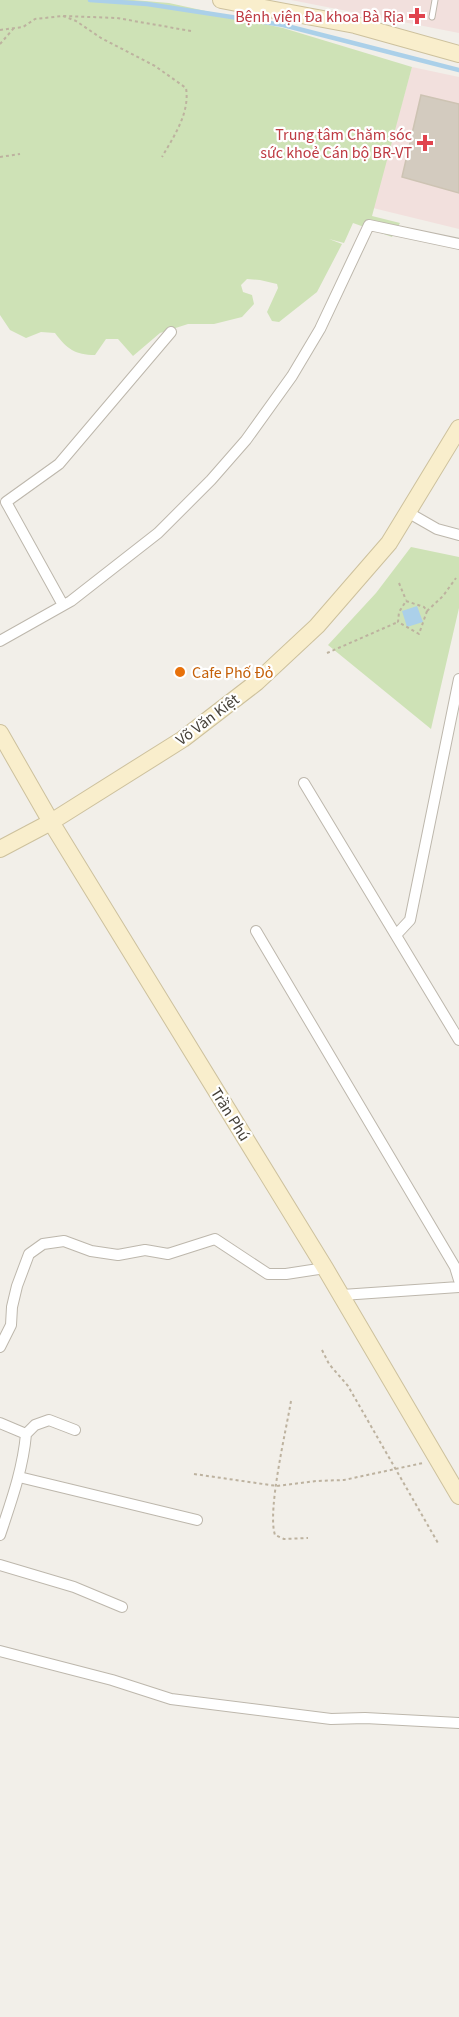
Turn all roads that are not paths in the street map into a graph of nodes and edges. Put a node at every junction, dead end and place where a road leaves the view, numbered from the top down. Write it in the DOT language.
graph roads {
  1 [pos="221,0"];
  2 [pos="435,0"];
  3 [pos="432,16"];
  4 [pos="459,54"];
  5 [pos="459,244"];
  6 [pos="171,332"];
  7 [pos="459,428"];
  8 [pos="409,513"];
  9 [pos="459,536"];
  10 [pos="63,605"];
  11 [pos="0,642"];
  12 [pos="459,679"];
  13 [pos="0,733"];
  14 [pos="303,783"];
  15 [pos="51,822"];
  16 [pos="0,849"];
  17 [pos="256,931"];
  18 [pos="396,935"];
  19 [pos="459,1040"];
  20 [pos="325,1268"];
  21 [pos="459,1280"];
  22 [pos="459,1287"];
  23 [pos="342,1295"];
  24 [pos="0,1347"];
  25 [pos="0,1423"];
  26 [pos="75,1431"];
  27 [pos="26,1434"];
  28 [pos="19,1477"];
  29 [pos="459,1497"];
  30 [pos="197,1520"];
  31 [pos="0,1535"];
  32 [pos="0,1565"];
  33 [pos="122,1607"];
  34 [pos="0,1651"];
  35 [pos="459,1723"];
  1 -- 4 [label="main road"];
  2 -- 3 [label="lane"];
  5 -- 10 [label="street"];
  6 -- 10 [label="street"];
  7 -- 8 [label="main road, Võ Văn Kiệt"];
  8 -- 9 [label="street"];
  8 -- 15 [label="main road, Võ Văn Kiệt"];
  10 -- 11 [label="street"];
  12 -- 18 [label="street"];
  13 -- 15 [label="main road, Trần Phú"];
  14 -- 18 [label="street"];
  15 -- 16 [label="main road, Võ Văn Kiệt"];
  15 -- 20 [label="main road, Trần Phú"];
  17 -- 21 [label="street"];
  18 -- 19 [label="street"];
  20 -- 23 [label="main road, Trần Phú"];
  20 -- 24 [label="street"];
  22 -- 23 [label="street"];
  23 -- 29 [label="main road, Trần Phú"];
  25 -- 27 [label="street"];
  26 -- 27 [label="street"];
  27 -- 28 [label="street"];
  28 -- 30 [label="street"];
  28 -- 31 [label="street"];
  32 -- 33 [label="street"];
  34 -- 35 [label="street"];
}
